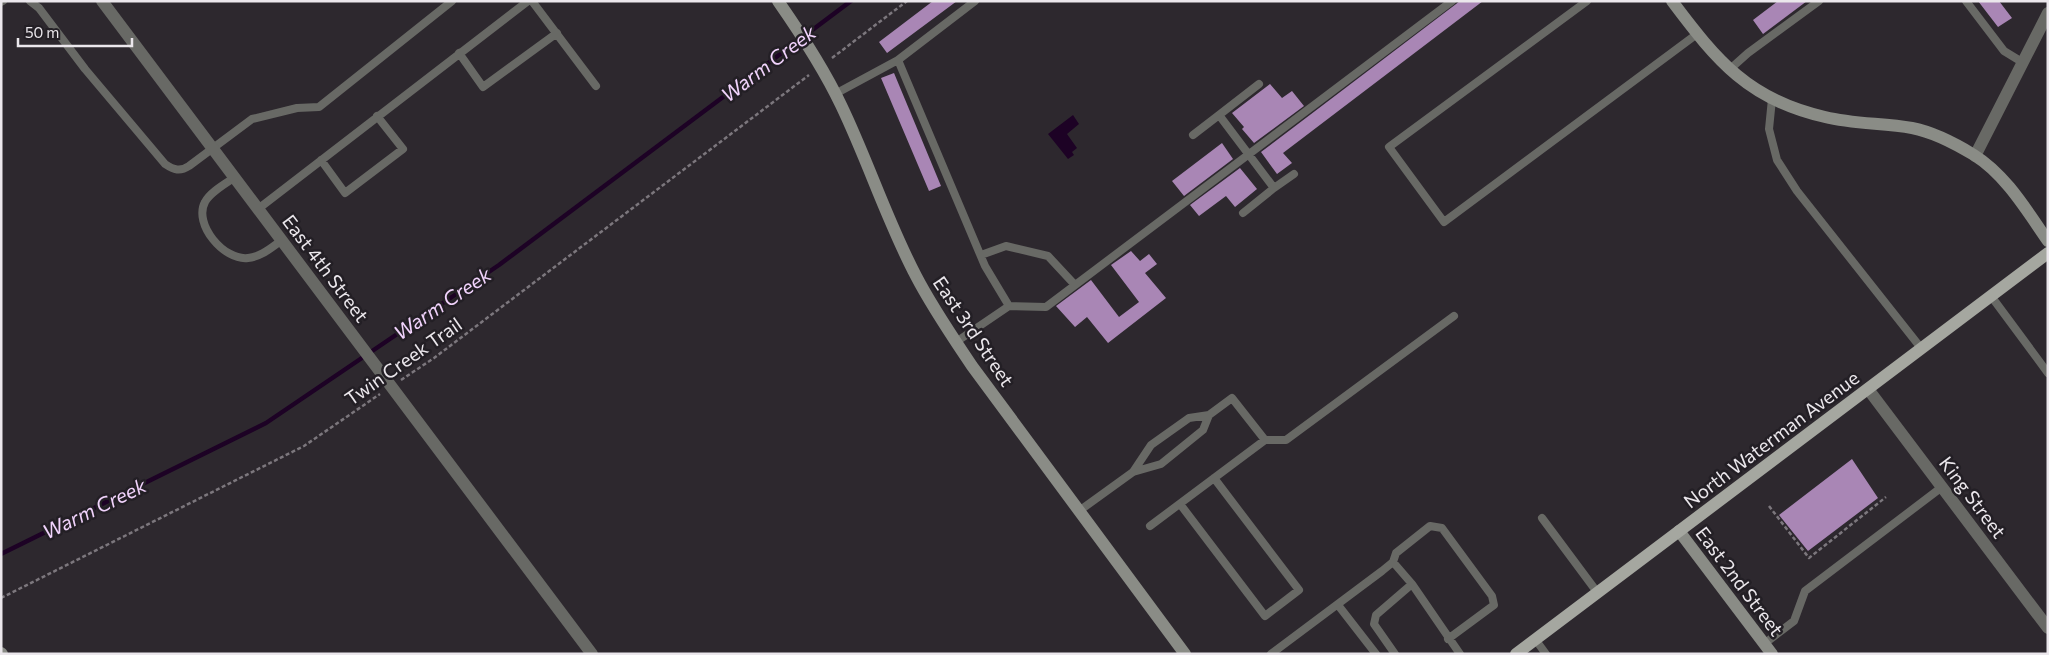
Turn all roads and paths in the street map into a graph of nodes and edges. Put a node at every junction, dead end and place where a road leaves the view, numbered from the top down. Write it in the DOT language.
graph roads {
  1 [pos="30,1"];
  2 [pos="102,1"];
  3 [pos="452,1"];
  4 [pos="528,1"];
  5 [pos="532,1"];
  6 [pos="778,1"];
  7 [pos="907,1"];
  8 [pos="975,1"];
  9 [pos="1452,1"];
  10 [pos="1587,1"];
  11 [pos="1672,1"];
  12 [pos="1819,1"];
  13 [pos="1966,1"];
  14 [pos="2048,13"];
  15 [pos="556,33"];
  16 [pos="1697,34"];
  17 [pos="459,53"];
  18 [pos="898,60"];
  19 [pos="817,62"];
  20 [pos="2022,62"];
  21 [pos="1729,70"];
  22 [pos="1259,84"];
  23 [pos="596,86"];
  24 [pos="835,94"];
  25 [pos="1772,99"];
  26 [pos="377,116"];
  27 [pos="1219,116"];
  28 [pos="1193,134"];
  29 [pos="212,148"];
  30 [pos="1248,155"];
  31 [pos="1975,156"];
  32 [pos="321,160"];
  33 [pos="1294,174"];
  34 [pos="235,177"];
  35 [pos="1274,188"];
  36 [pos="258,208"];
  37 [pos="1243,213"];
  38 [pos="282,240"];
  39 [pos="2048,241"];
  40 [pos="2048,253"];
  41 [pos="981,255"];
  42 [pos="1075,285"];
  43 [pos="1991,296"];
  44 [pos="1008,306"];
  45 [pos="1454,316"];
  46 [pos="956,342"];
  47 [pos="1921,348"];
  48 [pos="2048,374"];
  49 [pos="391,387"];
  50 [pos="1868,389"];
  51 [pos="1209,415"];
  52 [pos="1266,440"];
  53 [pos="1133,472"];
  54 [pos="1214,478"];
  55 [pos="1942,487"];
  56 [pos="1886,497"];
  57 [pos="1180,504"];
  58 [pos="1769,506"];
  59 [pos="1079,511"];
  60 [pos="1542,518"];
  61 [pos="1150,526"];
  62 [pos="1679,531"];
  63 [pos="1393,562"];
  64 [pos="1412,584"];
  65 [pos="1597,592"];
  66 [pos="1,598"];
  67 [pos="1338,605"];
  68 [pos="2048,628"];
  69 [pos="1448,639"];
  70 [pos="1535,639"];
  71 [pos="1768,649"];
  72 [pos="592,654"];
  73 [pos="1185,654"];
  74 [pos="1271,654"];
  75 [pos="1376,654"];
  76 [pos="1395,654"];
  77 [pos="1460,654"];
  78 [pos="1516,654"];
  79 [pos="1546,654"];
  1 -- 29 [label="lane"];
  2 -- 29 [label="street, East 4th Street"];
  3 -- 29 [label="lane"];
  4 -- 17 [label="lane"];
  5 -- 15 [label="lane"];
  6 -- 19 [label="main road, East 3rd Street"];
  7 -- 19 [label="path, Twin Creek Trail"];
  8 -- 18 [label="lane"];
  9 -- 30 [label="lane"];
  10 -- 16 [label="lane"];
  11 -- 16 [label="main road"];
  12 -- 21 [label="lane"];
  13 -- 20 [label="lane"];
  14 -- 20 [label="street"];
  15 -- 17 [label="lane"];
  15 -- 23 [label="lane"];
  16 -- 21 [label="main road"];
  17 -- 26 [label="lane"];
  18 -- 24 [label="lane"];
  18 -- 41 [label="lane"];
  19 -- 24 [label="main road, East 3rd Street"];
  19 -- 49 [label="path, Twin Creek Trail"];
  20 -- 31 [label="street"];
  21 -- 25 [label="main road"];
  22 -- 27 [label="lane"];
  24 -- 46 [label="main road, East 3rd Street"];
  25 -- 31 [label="main road"];
  25 -- 47 [label="lane"];
  26 -- 32 [label="lane"];
  26 -- 32 [label="lane"];
  27 -- 28 [label="lane"];
  27 -- 30 [label="lane"];
  29 -- 34 [label="street, East 4th Street"];
  30 -- 35 [label="lane"];
  30 -- 42 [label="lane"];
  31 -- 39 [label="main road"];
  32 -- 36 [label="lane"];
  33 -- 35 [label="lane"];
  34 -- 36 [label="street, East 4th Street"];
  34 -- 38 [label="lane"];
  35 -- 37 [label="lane"];
  36 -- 38 [label="street, East 4th Street"];
  38 -- 49 [label="street, East 4th Street"];
  40 -- 43 [label="main road, North Waterman Avenue"];
  41 -- 42 [label="lane"];
  41 -- 44 [label="lane"];
  42 -- 44 [label="lane"];
  43 -- 47 [label="main road, North Waterman Avenue"];
  43 -- 48 [label="lane"];
  44 -- 46 [label="lane"];
  45 -- 52 [label="lane"];
  46 -- 59 [label="main road, East 3rd Street"];
  47 -- 50 [label="main road, North Waterman Avenue"];
  49 -- 66 [label="path, Twin Creek Trail"];
  49 -- 72 [label="street, East 4th Street"];
  50 -- 55 [label="street, King Street"];
  50 -- 62 [label="main road, North Waterman Avenue"];
  51 -- 52 [label="lane"];
  51 -- 53 [label="lane"];
  51 -- 53 [label="lane"];
  52 -- 54 [label="lane"];
  53 -- 59 [label="lane"];
  54 -- 57 [label="lane"];
  54 -- 57 [label="lane"];
  55 -- 68 [label="street, King Street"];
  55 -- 71 [label="lane"];
  56 -- 58 [label="path"];
  57 -- 61 [label="lane"];
  59 -- 73 [label="main road, East 3rd Street"];
  60 -- 65 [label="lane"];
  62 -- 65 [label="main road, North Waterman Avenue"];
  62 -- 71 [label="main road, East 2nd Street"];
  63 -- 64 [label="lane"];
  63 -- 67 [label="lane"];
  63 -- 69 [label="lane"];
  64 -- 69 [label="lane"];
  64 -- 76 [label="lane"];
  65 -- 70 [label="main road, North Waterman Avenue"];
  67 -- 74 [label="lane"];
  67 -- 75 [label="lane"];
  69 -- 77 [label="lane"];
  70 -- 78 [label="main road, North Waterman Avenue"];
  70 -- 79 [label="lane"];
}
